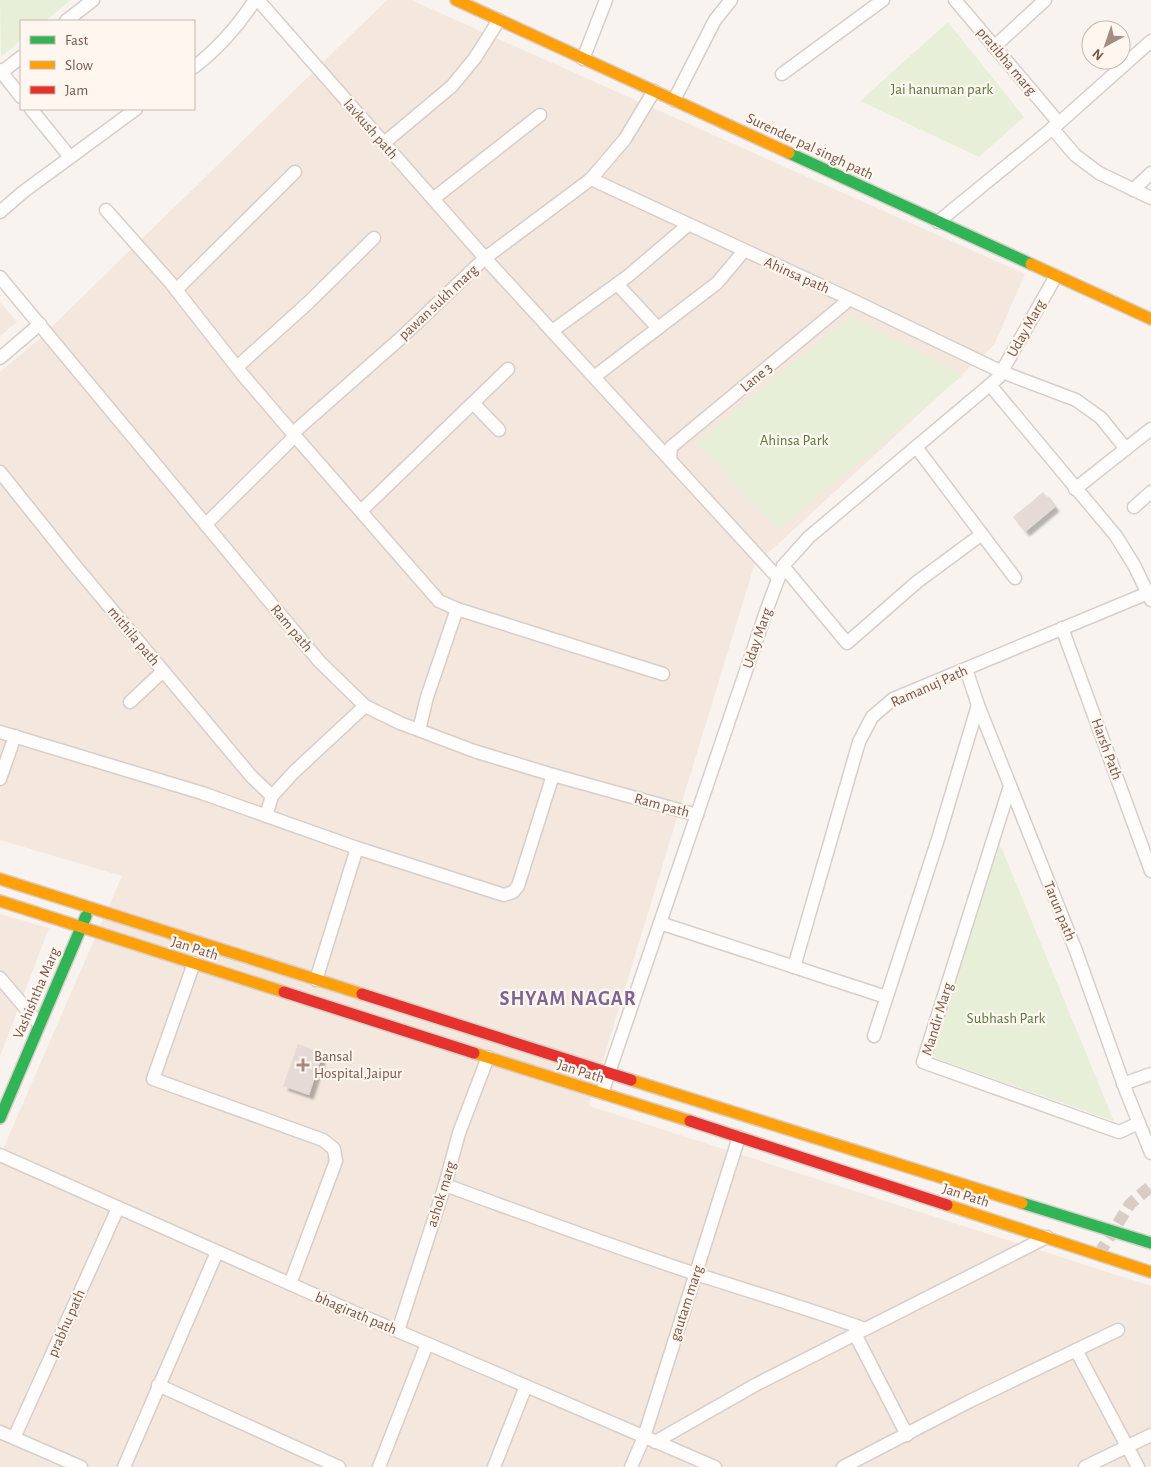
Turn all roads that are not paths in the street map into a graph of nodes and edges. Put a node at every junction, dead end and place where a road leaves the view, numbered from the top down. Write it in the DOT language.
graph roads {
  1 [pos="93,0"];
  2 [pos="256,0"];
  3 [pos="456,0"];
  4 [pos="606,0"];
  5 [pos="731,0"];
  6 [pos="883,0"];
  7 [pos="955,0"];
  8 [pos="1045,0"];
  9 [pos="67,20"];
  10 [pos="499,20"];
  11 [pos="1151,41"];
  12 [pos="994,47"];
  13 [pos="20,58"];
  14 [pos="583,58"];
  15 [pos="195,66"];
  16 [pos="1,71"];
  17 [pos="782,74"];
  18 [pos="654,91"];
  19 [pos="20,96"];
  20 [pos="674,100"];
  21 [pos="32,110"];
  22 [pos="135,110"];
  23 [pos="540,115"];
  24 [pos="1055,126"];
  25 [pos="384,143"];
  26 [pos="70,157"];
  27 [pos="295,172"];
  28 [pos="1151,173"];
  29 [pos="591,179"];
  30 [pos="1133,190"];
  31 [pos="1151,198"];
  32 [pos="433,199"];
  33 [pos="106,210"];
  34 [pos="0,212"];
  35 [pos="938,222"];
  36 [pos="688,225"];
  37 [pos="374,238"];
  38 [pos="744,251"];
  39 [pos="485,258"];
  40 [pos="1056,276"];
  41 [pos="0,277"];
  42 [pos="616,284"];
  43 [pos="176,290"];
  44 [pos="850,299"];
  45 [pos="1150,318"];
  46 [pos="40,324"];
  47 [pos="658,328"];
  48 [pos="552,331"];
  49 [pos="0,358"];
  50 [pos="237,367"];
  51 [pos="508,369"];
  52 [pos="1002,372"];
  53 [pos="594,377"];
  54 [pos="990,385"];
  55 [pos="473,403"];
  56 [pos="1151,428"];
  57 [pos="499,430"];
  58 [pos="294,435"];
  59 [pos="916,447"];
  60 [pos="1126,450"];
  61 [pos="670,459"];
  62 [pos="0,472"];
  63 [pos="1075,489"];
  64 [pos="1151,492"];
  65 [pos="1134,507"];
  66 [pos="361,511"];
  67 [pos="206,524"];
  68 [pos="982,534"];
  69 [pos="781,572"];
  70 [pos="1015,578"];
  71 [pos="1148,588"];
  72 [pos="457,608"];
  73 [pos="1062,628"];
  74 [pos="966,669"];
  75 [pos="163,670"];
  76 [pos="663,674"];
  77 [pos="130,702"];
  78 [pos="365,706"];
  79 [pos="978,706"];
  80 [pos="419,730"];
  81 [pos="0,732"];
  82 [pos="15,736"];
  83 [pos="553,775"];
  84 [pos="0,779"];
  85 [pos="1010,786"];
  86 [pos="272,796"];
  87 [pos="697,815"];
  88 [pos="266,816"];
  89 [pos="357,848"];
  90 [pos="1151,871"];
  91 [pos="0,879"];
  92 [pos="0,901"];
  93 [pos="90,908"];
  94 [pos="660,923"];
  95 [pos="81,927"];
  96 [pos="194,963"];
  97 [pos="794,967"];
  98 [pos="0,978"];
  99 [pos="316,980"];
  100 [pos="886,996"];
  101 [pos="39,1024"];
  102 [pos="874,1036"];
  103 [pos="488,1057"];
  104 [pos="608,1073"];
  105 [pos="1151,1074"];
  106 [pos="1124,1084"];
  107 [pos="602,1093"];
  108 [pos="0,1118"];
  109 [pos="1139,1123"];
  110 [pos="740,1137"];
  111 [pos="1151,1153"];
  112 [pos="0,1155"];
  113 [pos="445,1185"];
  114 [pos="118,1208"];
  115 [pos="1047,1236"];
  116 [pos="1151,1243"];
  117 [pos="217,1252"];
  118 [pos="1151,1272"];
  119 [pos="696,1274"];
  120 [pos="290,1284"];
  121 [pos="1118,1330"];
  122 [pos="398,1331"];
  123 [pos="860,1332"];
  124 [pos="426,1344"];
  125 [pos="1076,1350"];
  126 [pos="158,1385"];
  127 [pos="526,1386"];
  128 [pos="0,1432"];
  129 [pos="907,1434"];
  130 [pos="1151,1435"];
  131 [pos="14,1438"];
  132 [pos="650,1439"];
  133 [pos="1127,1448"];
  134 [pos="80,1467"];
  135 [pos="124,1467"];
  136 [pos="339,1467"];
  137 [pos="379,1467"];
  138 [pos="494,1467"];
  139 [pos="631,1467"];
  140 [pos="715,1467"];
  141 [pos="843,1467"];
  142 [pos="1085,1467"];
  143 [pos="1138,1467"];
  1 -- 9 [label="street"];
  2 -- 15 [label="street"];
  2 -- 25 [label="street, lavkush path"];
  3 -- 10 [label="street, Surender pal singh path"];
  4 -- 14 [label="street"];
  5 -- 20 [label="street"];
  6 -- 17 [label="street"];
  7 -- 12 [label="street, pratibha marg"];
  8 -- 12 [label="street"];
  10 -- 14 [label="street, Surender pal singh path"];
  10 -- 25 [label="street"];
  11 -- 24 [label="street"];
  12 -- 24 [label="street, pratibha marg"];
  13 -- 16 [label="street"];
  14 -- 18 [label="street, Surender pal singh path"];
  16 -- 19 [label="street"];
  18 -- 20 [label="street, Surender pal singh path"];
  18 -- 29 [label="street, pawan sukh marg"];
  20 -- 35 [label="street, Surender pal singh path"];
  21 -- 26 [label="street"];
  22 -- 26 [label="street"];
  23 -- 32 [label="street"];
  24 -- 30 [label="street, pratibha marg"];
  24 -- 35 [label="street"];
  25 -- 32 [label="street, lavkush path"];
  26 -- 34 [label="street"];
  27 -- 43 [label="street"];
  28 -- 30 [label="street"];
  29 -- 36 [label="street, Ahinsa path"];
  29 -- 39 [label="street, pawan sukh marg"];
  30 -- 31 [label="street, pratibha marg"];
  32 -- 39 [label="street, lavkush path"];
  33 -- 43 [label="street"];
  35 -- 40 [label="street, Surender pal singh path"];
  36 -- 38 [label="street, Ahinsa path"];
  36 -- 42 [label="street"];
  37 -- 50 [label="street"];
  38 -- 44 [label="street, Ahinsa path"];
  38 -- 47 [label="street"];
  39 -- 48 [label="street, lavkush path"];
  39 -- 58 [label="street, pawan sukh marg"];
  40 -- 45 [label="street, Surender pal singh path"];
  40 -- 52 [label="street, Uday Marg"];
  41 -- 46 [label="street, Ram path"];
  42 -- 47 [label="street"];
  42 -- 48 [label="street"];
  43 -- 50 [label="street"];
  44 -- 52 [label="street, Ahinsa path"];
  44 -- 61 [label="street, Lane 3"];
  46 -- 49 [label="street"];
  46 -- 67 [label="street, Ram path"];
  47 -- 53 [label="street"];
  48 -- 53 [label="street, lavkush path"];
  50 -- 58 [label="street"];
  51 -- 55 [label="street"];
  52 -- 54 [label="street, Uday Marg"];
  52 -- 60 [label="street, Ahinsa path"];
  53 -- 61 [label="street, lavkush path"];
  54 -- 59 [label="street, Uday Marg"];
  54 -- 63 [label="street"];
  55 -- 57 [label="street"];
  55 -- 66 [label="street"];
  56 -- 60 [label="street"];
  58 -- 66 [label="street"];
  58 -- 67 [label="street, pawan sukh marg"];
  59 -- 68 [label="street"];
  59 -- 69 [label="street, Uday Marg"];
  60 -- 63 [label="street"];
  61 -- 69 [label="street, lavkush path"];
  62 -- 75 [label="street, mithila path"];
  63 -- 71 [label="street"];
  64 -- 65 [label="street"];
  66 -- 72 [label="street"];
  67 -- 78 [label="street, Ram path"];
  68 -- 69 [label="street, lavkush path"];
  68 -- 70 [label="street"];
  69 -- 87 [label="street, Uday Marg"];
  71 -- 73 [label="street, Ramanuj Path"];
  72 -- 76 [label="street"];
  72 -- 80 [label="street"];
  73 -- 74 [label="street, Ramanuj Path"];
  73 -- 90 [label="street, Harsh Path"];
  74 -- 79 [label="street, Tarun path"];
  74 -- 97 [label="street, Ramanuj Path"];
  75 -- 77 [label="street"];
  75 -- 86 [label="street, mithila path"];
  78 -- 80 [label="street, Ram path"];
  78 -- 86 [label="street"];
  79 -- 85 [label="street, Tarun path"];
  79 -- 100 [label="street"];
  80 -- 83 [label="street, Ram path"];
  81 -- 82 [label="street"];
  82 -- 84 [label="street"];
  82 -- 88 [label="street"];
  83 -- 87 [label="street, Ram path"];
  83 -- 89 [label="street"];
  85 -- 106 [label="street, Tarun path"];
  85 -- 109 [label="street, Mandir Marg"];
  86 -- 88 [label="street"];
  87 -- 94 [label="street, Uday Marg"];
  88 -- 89 [label="street"];
  89 -- 99 [label="street"];
  91 -- 93 [label="street, Jan Path"];
  92 -- 95 [label="street, Jan Path"];
  93 -- 95 [label="street, Vashishtha Marg"];
  93 -- 99 [label="street, Jan Path"];
  94 -- 97 [label="street"];
  94 -- 104 [label="street, Uday Marg"];
  95 -- 96 [label="street, Jan Path"];
  95 -- 101 [label="street, Vashishtha Marg"];
  96 -- 103 [label="street, Jan Path"];
  96 -- 120 [label="street"];
  97 -- 100 [label="street"];
  98 -- 101 [label="street"];
  99 -- 104 [label="street, Jan Path"];
  100 -- 102 [label="street"];
  101 -- 108 [label="street, Vashishtha Marg"];
  103 -- 107 [label="street, Jan Path"];
  103 -- 113 [label="street, ashok marg"];
  104 -- 107 [label="street, Uday Marg"];
  104 -- 116 [label="street, Jan Path"];
  105 -- 106 [label="street"];
  106 -- 109 [label="street, Tarun path"];
  107 -- 110 [label="street, Jan Path"];
  109 -- 111 [label="street, Tarun path"];
  110 -- 115 [label="street, Jan Path"];
  110 -- 119 [label="street, gautam marg"];
  112 -- 114 [label="street, bhagirath path"];
  113 -- 119 [label="street"];
  113 -- 122 [label="street, ashok marg"];
  114 -- 117 [label="street, bhagirath path"];
  114 -- 131 [label="street, prabhu path"];
  115 -- 118 [label="street, Jan Path"];
  115 -- 123 [label="street"];
  117 -- 120 [label="street, bhagirath path"];
  117 -- 126 [label="street"];
  119 -- 123 [label="street"];
  119 -- 132 [label="street, gautam marg"];
  120 -- 122 [label="street, bhagirath path"];
  121 -- 125 [label="street"];
  122 -- 124 [label="street, bhagirath path"];
  123 -- 129 [label="street"];
  123 -- 132 [label="street"];
  124 -- 127 [label="street, bhagirath path"];
  124 -- 137 [label="street"];
  125 -- 129 [label="street"];
  125 -- 133 [label="street"];
  126 -- 135 [label="street"];
  126 -- 136 [label="street"];
  127 -- 132 [label="street, bhagirath path"];
  127 -- 138 [label="street"];
  128 -- 131 [label="street"];
  129 -- 141 [label="street"];
  130 -- 133 [label="street"];
  131 -- 134 [label="street"];
  132 -- 139 [label="street, gautam marg"];
  132 -- 140 [label="street, bhagirath path"];
  133 -- 142 [label="street"];
  133 -- 143 [label="street"];
}
